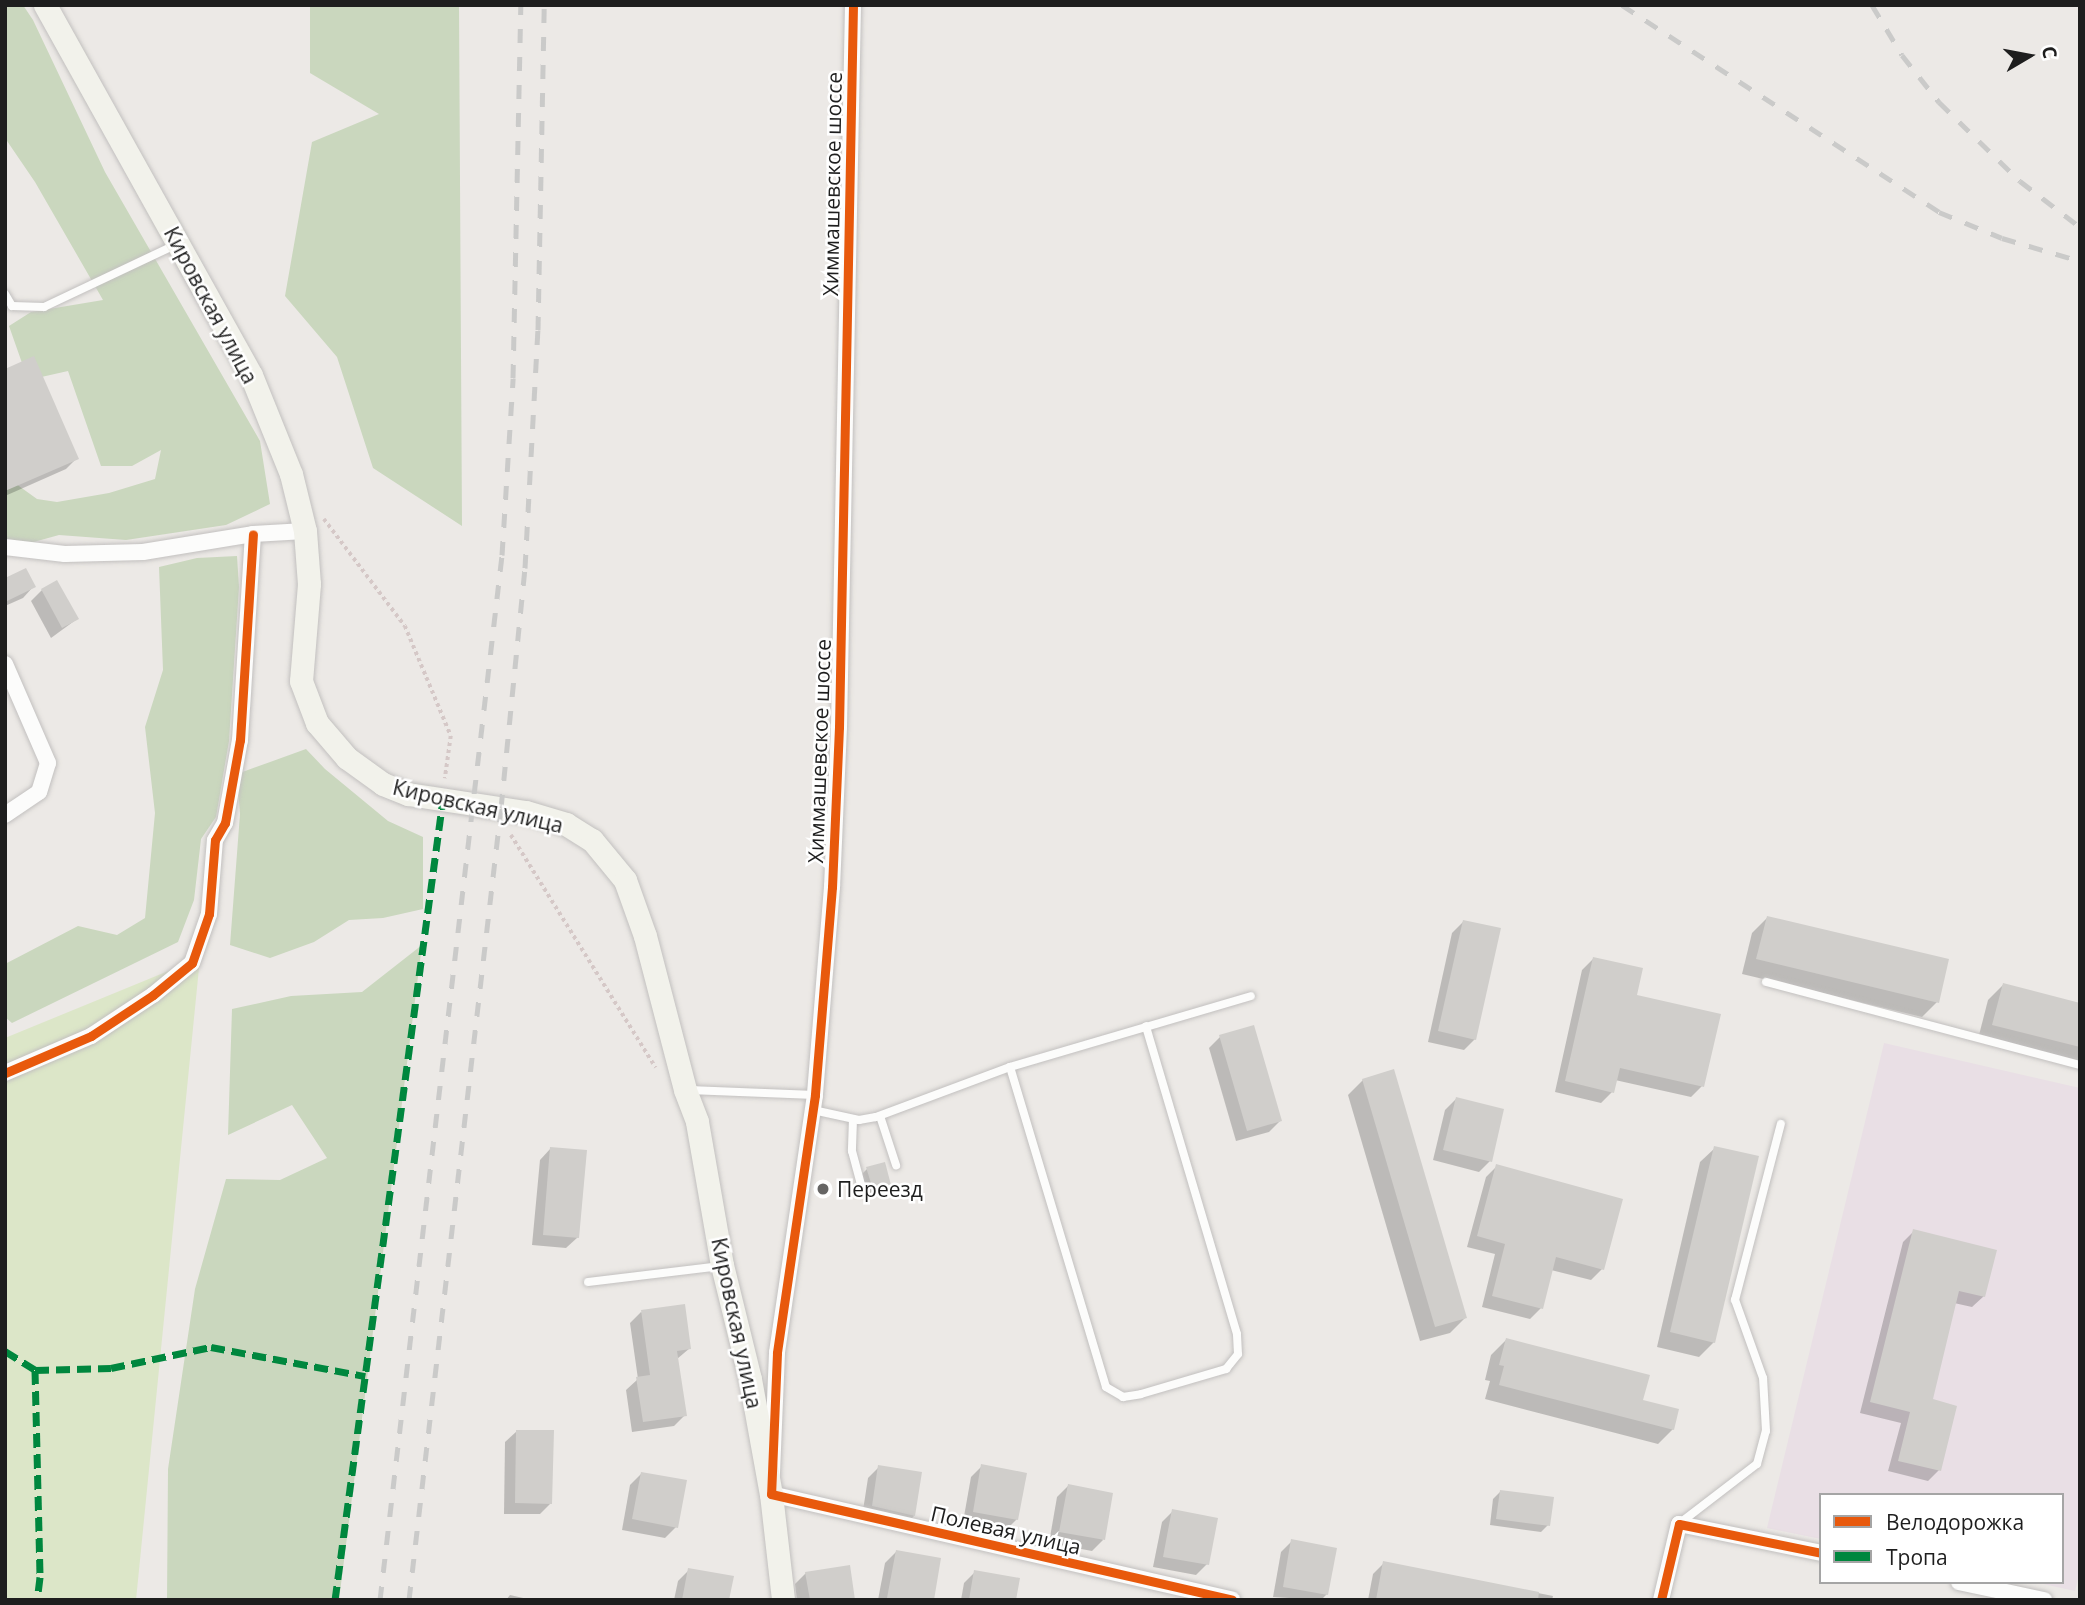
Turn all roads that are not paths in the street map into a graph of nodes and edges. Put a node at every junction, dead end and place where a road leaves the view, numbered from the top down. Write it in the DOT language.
graph roads {
  1 [pos="45,5"];
  2 [pos="853,5"];
  3 [pos="178,243"];
  4 [pos="5,294"];
  5 [pos="314,524"];
  6 [pos="253,534"];
  7 [pos="5,547"];
  8 [pos="5,664"];
  9 [pos="5,816"];
  10 [pos="1766,982"];
  11 [pos="1251,996"];
  12 [pos="1146,1026"];
  13 [pos="2080,1065"];
  14 [pos="1010,1067"];
  15 [pos="5,1073"];
  16 [pos="685,1090"];
  17 [pos="814,1102"];
  18 [pos="880,1116"];
  19 [pos="853,1118"];
  20 [pos="1781,1124"];
  21 [pos="895,1165"];
  22 [pos="863,1192"];
  23 [pos="722,1265"];
  24 [pos="588,1283"];
  25 [pos="771,1494"];
  26 [pos="1679,1524"];
  27 [pos="1819,1553"];
  28 [pos="1968,1584"];
  29 [pos="783,1600"];
  30 [pos="1232,1600"];
  31 [pos="1661,1600"];
  32 [pos="2044,1600"];
  1 -- 3 [label="main road, Кировская улица"];
  2 -- 17 [label="street, Химмашевское шоссе"];
  3 -- 4 [label="lane"];
  3 -- 5 [label="main road, Кировская улица"];
  5 -- 6 [label="street"];
  5 -- 16 [label="main road, Кировская улица"];
  6 -- 7 [label="street"];
  6 -- 15 [label="street"];
  8 -- 9 [label="street"];
  10 -- 13 [label="lane"];
  11 -- 12 [label="lane"];
  12 -- 14 [label="lane"];
  12 -- 14 [label="lane"];
  14 -- 18 [label="lane"];
  16 -- 17 [label="lane"];
  16 -- 23 [label="main road, Кировская улица"];
  17 -- 19 [label="lane"];
  17 -- 25 [label="street, Химмашевское шоссе"];
  18 -- 19 [label="lane"];
  18 -- 21 [label="lane"];
  19 -- 22 [label="lane"];
  20 -- 26 [label="lane"];
  23 -- 24 [label="lane"];
  23 -- 25 [label="main road, Кировская улица"];
  25 -- 29 [label="main road, Кировская улица"];
  25 -- 30 [label="street, Полевая улица"];
  26 -- 27 [label="street"];
  26 -- 31 [label="street"];
  28 -- 32 [label="street"];
}
